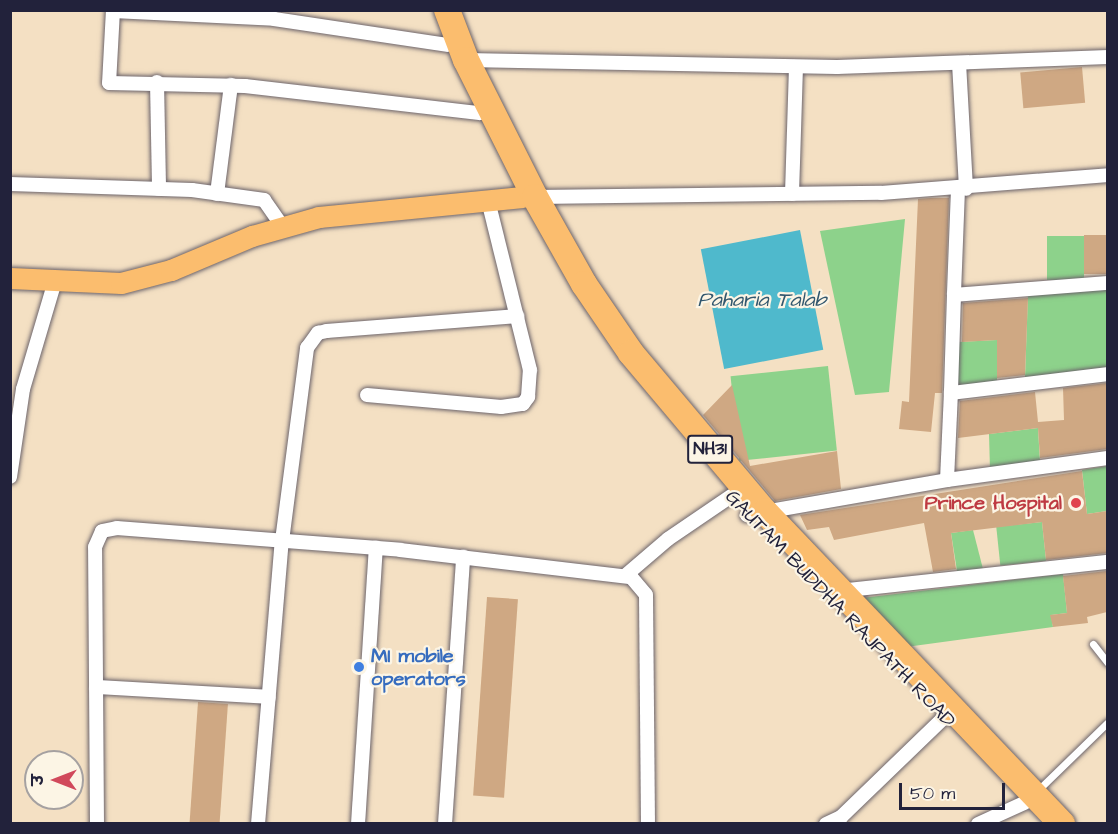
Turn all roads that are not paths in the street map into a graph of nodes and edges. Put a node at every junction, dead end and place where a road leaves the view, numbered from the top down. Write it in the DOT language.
graph roads {
  1 [pos="434,10"];
  2 [pos="447,10"];
  3 [pos="113,11"];
  4 [pos="457,53"];
  5 [pos="1107,57"];
  6 [pos="959,63"];
  7 [pos="796,67"];
  8 [pos="157,82"];
  9 [pos="231,85"];
  10 [pos="479,113"];
  11 [pos="1107,175"];
  12 [pos="10,184"];
  13 [pos="159,189"];
  14 [pos="962,189"];
  15 [pos="217,194"];
  16 [pos="792,194"];
  17 [pos="529,197"];
  18 [pos="488,200"];
  19 [pos="282,226"];
  20 [pos="10,278"];
  21 [pos="56,281"];
  22 [pos="1107,284"];
  23 [pos="954,296"];
  24 [pos="517,316"];
  25 [pos="1107,374"];
  26 [pos="951,393"];
  27 [pos="367,395"];
  28 [pos="1107,458"];
  29 [pos="10,477"];
  30 [pos="946,480"];
  31 [pos="748,507"];
  32 [pos="282,541"];
  33 [pos="376,548"];
  34 [pos="463,557"];
  35 [pos="1107,562"];
  36 [pos="626,575"];
  37 [pos="839,591"];
  38 [pos="1093,644"];
  39 [pos="1107,663"];
  40 [pos="96,687"];
  41 [pos="269,697"];
  42 [pos="949,714"];
  43 [pos="1107,722"];
  44 [pos="1029,798"];
  45 [pos="448,823"];
  46 [pos="97,824"];
  47 [pos="258,824"];
  48 [pos="358,824"];
  49 [pos="648,824"];
  50 [pos="826,824"];
  51 [pos="978,824"];
  52 [pos="1044,824"];
  53 [pos="1062,824"];
  1 -- 4 [label="highway, GAUTAM BUDDHA RAJPATH ROAD / NH31"];
  2 -- 4 [label="highway, NH31"];
  3 -- 4 [label="street"];
  3 -- 8 [label="street"];
  4 -- 7 [label="street"];
  4 -- 10 [label="highway, GAUTAM BUDDHA RAJPATH ROAD / NH31"];
  4 -- 17 [label="highway, NH31"];
  5 -- 6 [label="street"];
  6 -- 7 [label="street"];
  6 -- 14 [label="street"];
  7 -- 16 [label="street"];
  8 -- 9 [label="street"];
  8 -- 13 [label="street"];
  9 -- 10 [label="street"];
  9 -- 15 [label="street"];
  10 -- 17 [label="highway, GAUTAM BUDDHA RAJPATH ROAD / NH31"];
  11 -- 14 [label="street"];
  12 -- 13 [label="street"];
  13 -- 15 [label="street"];
  14 -- 16 [label="street"];
  14 -- 23 [label="street"];
  15 -- 19 [label="street"];
  16 -- 17 [label="street"];
  17 -- 18 [label="main road"];
  17 -- 31 [label="highway, NH31"];
  17 -- 31 [label="highway, GAUTAM BUDDHA RAJPATH ROAD / NH31"];
  18 -- 19 [label="main road"];
  18 -- 24 [label="street"];
  19 -- 21 [label="main road"];
  20 -- 21 [label="main road"];
  21 -- 29 [label="street"];
  22 -- 23 [label="street"];
  23 -- 26 [label="street"];
  24 -- 27 [label="street"];
  24 -- 32 [label="street"];
  25 -- 26 [label="street"];
  26 -- 30 [label="street"];
  28 -- 30 [label="street"];
  30 -- 31 [label="street"];
  31 -- 36 [label="street"];
  31 -- 37 [label="highway, NH31"];
  31 -- 42 [label="highway, GAUTAM BUDDHA RAJPATH ROAD / NH31"];
  32 -- 33 [label="street"];
  32 -- 40 [label="street"];
  32 -- 41 [label="street"];
  33 -- 34 [label="street"];
  33 -- 48 [label="street"];
  34 -- 36 [label="street"];
  34 -- 45 [label="street"];
  35 -- 37 [label="street"];
  36 -- 49 [label="street"];
  37 -- 42 [label="highway, NH31"];
  38 -- 39 [label="lane"];
  40 -- 41 [label="street"];
  40 -- 46 [label="street"];
  41 -- 47 [label="street"];
  42 -- 44 [label="highway, GAUTAM BUDDHA RAJPATH ROAD / NH31"];
  42 -- 50 [label="street"];
  43 -- 44 [label="lane"];
  44 -- 51 [label="street"];
  44 -- 52 [label="highway, GAUTAM BUDDHA RAJPATH ROAD / NH31"];
  44 -- 53 [label="highway, NH31"];
}
